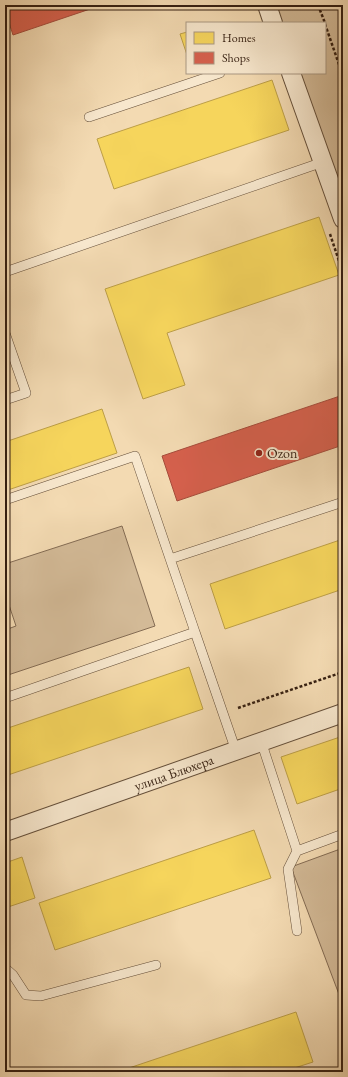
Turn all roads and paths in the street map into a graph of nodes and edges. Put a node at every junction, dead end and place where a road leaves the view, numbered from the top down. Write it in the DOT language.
graph roads {
  1 [pos="267,5"];
  2 [pos="318,5"];
  3 [pos="273,22"];
  4 [pos="324,22"];
  5 [pos="326,27"];
  6 [pos="217,74"];
  7 [pos="291,74"];
  8 [pos="343,76"];
  9 [pos="88,117"];
  10 [pos="323,162"];
  11 [pos="343,219"];
  12 [pos="5,272"];
  13 [pos="5,333"];
  14 [pos="5,400"];
  15 [pos="5,500"];
  16 [pos="343,502"];
  17 [pos="170,559"];
  18 [pos="195,632"];
  19 [pos="343,668"];
  20 [pos="343,672"];
  21 [pos="339,673"];
  22 [pos="5,698"];
  23 [pos="237,709"];
  24 [pos="343,713"];
  25 [pos="261,741"];
  26 [pos="236,750"];
  27 [pos="5,832"];
  28 [pos="343,834"];
  29 [pos="297,851"];
  30 [pos="297,930"];
  31 [pos="156,965"];
  32 [pos="5,968"];
  1 -- 3 [label="street"];
  2 -- 4 [label="path"];
  5 -- 8 [label="path"];
  6 -- 9 [label="lane"];
  7 -- 10 [label="street"];
  10 -- 11 [label="street"];
  10 -- 12 [label="lane"];
  13 -- 14 [label="lane"];
  15 -- 17 [label="lane"];
  16 -- 17 [label="lane"];
  17 -- 18 [label="lane"];
  18 -- 22 [label="lane"];
  18 -- 26 [label="lane"];
  19 -- 21 [label="path"];
  20 -- 21 [label="path"];
  21 -- 23 [label="path"];
  24 -- 25 [label="street, улица Блюхера"];
  25 -- 26 [label="street, улица Блюхера"];
  25 -- 29 [label="lane"];
  26 -- 27 [label="street, улица Блюхера"];
  28 -- 29 [label="lane"];
  29 -- 30 [label="lane"];
  31 -- 32 [label="lane"];
}
